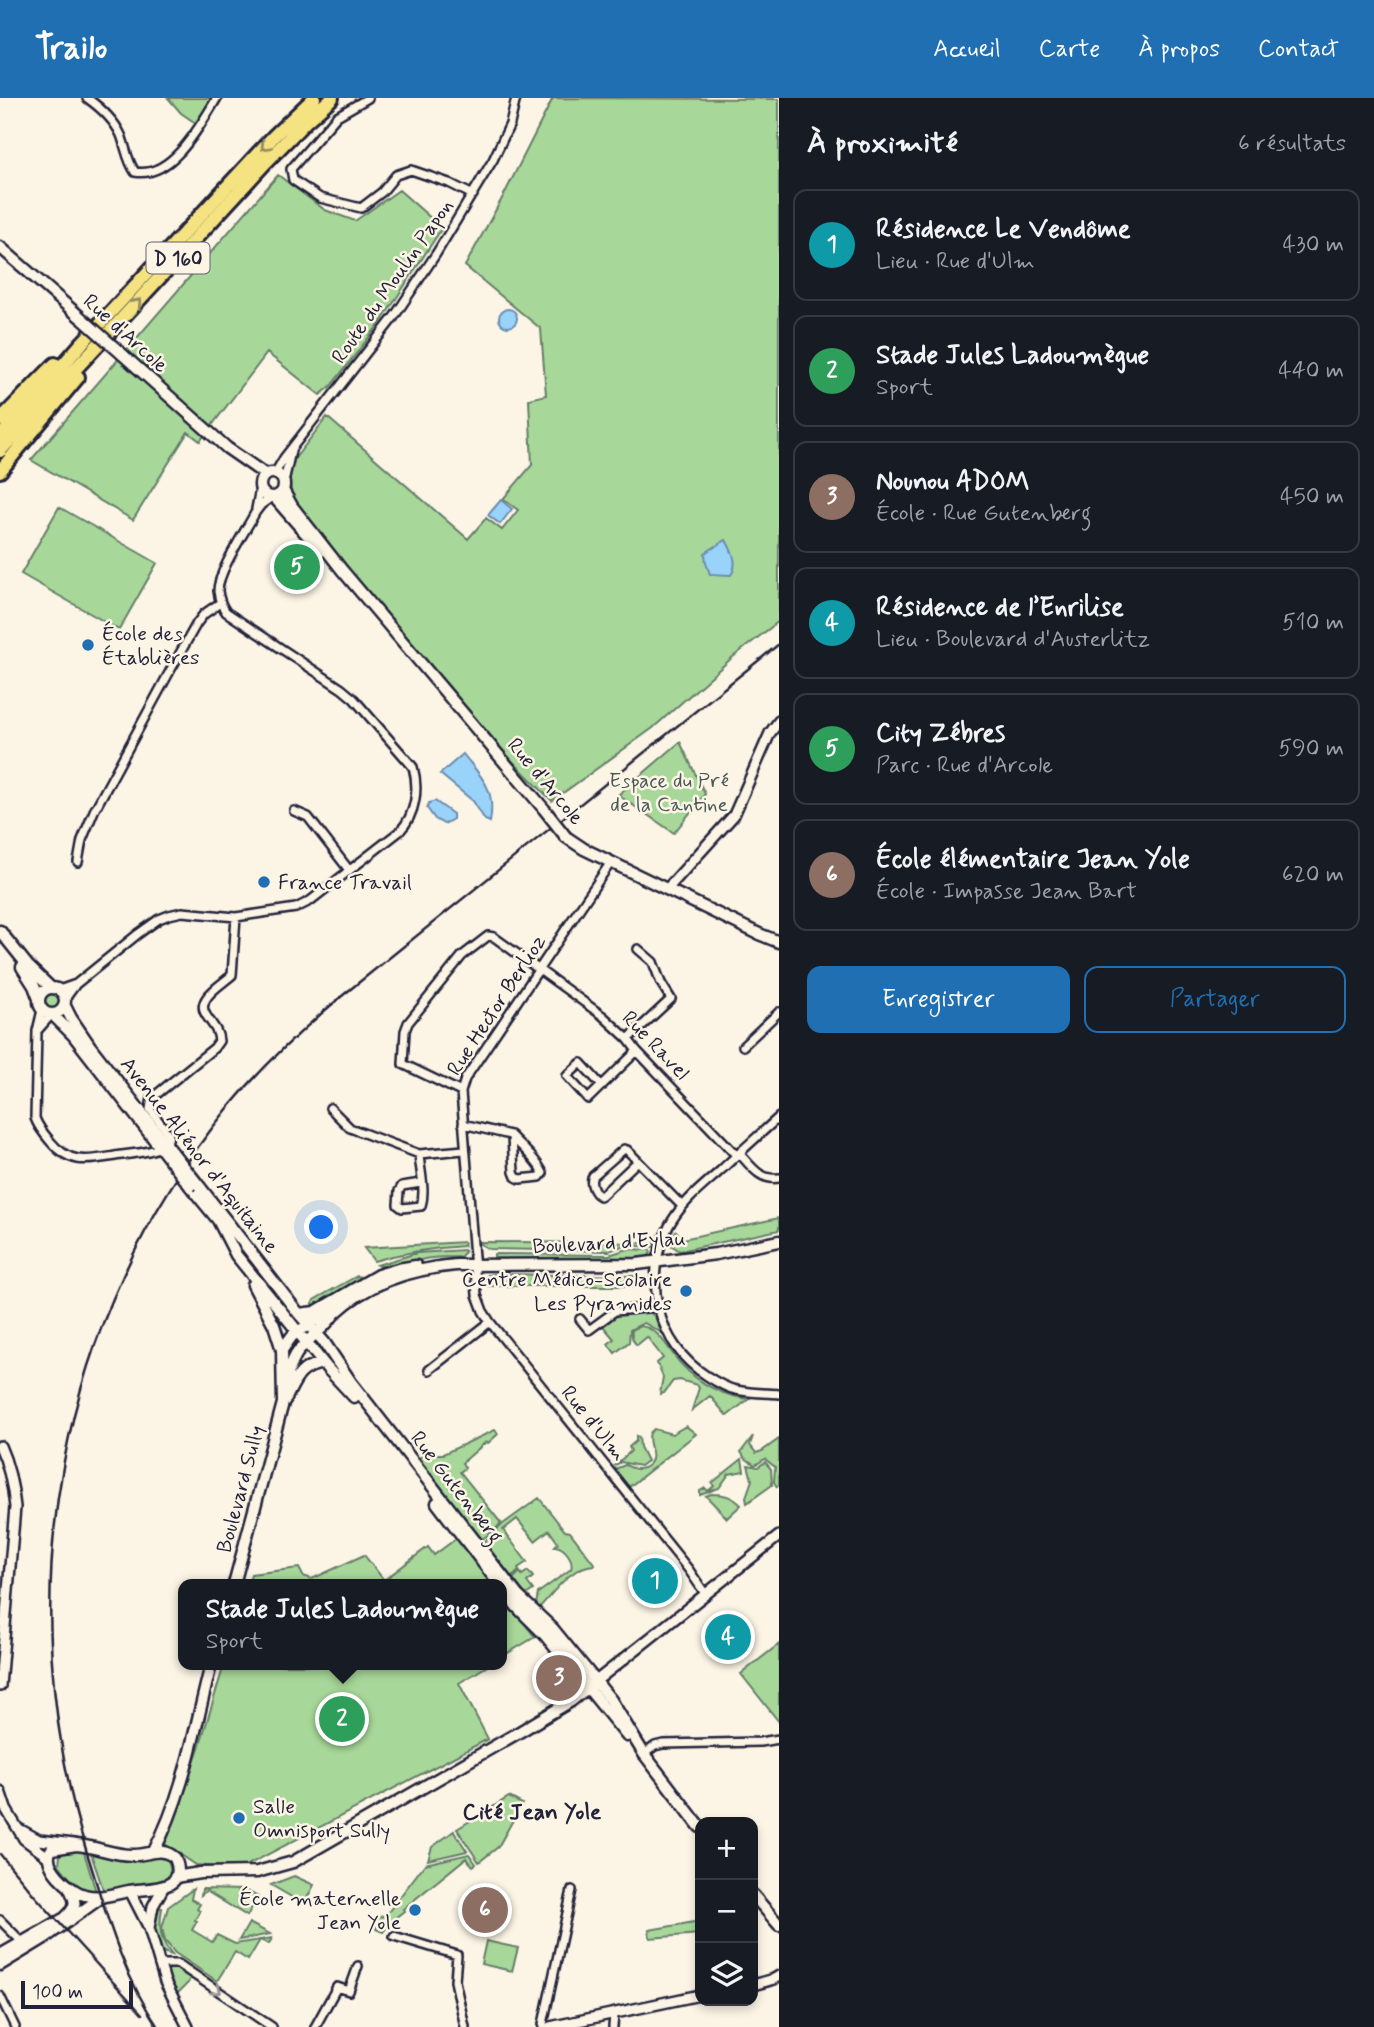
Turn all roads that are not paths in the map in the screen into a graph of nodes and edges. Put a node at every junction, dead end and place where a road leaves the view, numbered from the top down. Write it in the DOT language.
graph roads {
  1 [pos="88,98"];
  2 [pos="217,98"];
  3 [pos="314,98"];
  4 [pos="332,98"];
  5 [pos="368,98"];
  6 [pos="516,98"];
  7 [pos="473,195"];
  8 [pos="0,247"];
  9 [pos="87,348"];
  10 [pos="0,420"];
  11 [pos="0,437"];
  12 [pos="227,448"];
  13 [pos="0,451"];
  14 [pos="291,451"];
  15 [pos="0,471"];
  16 [pos="270,474"];
  17 [pos="260,486"];
  18 [pos="284,486"];
  19 [pos="273,497"];
  20 [pos="255,513"];
  21 [pos="342,570"];
  22 [pos="220,603"];
  23 [pos="779,721"];
  24 [pos="295,811"];
  25 [pos="78,862"];
  26 [pos="611,862"];
  27 [pos="349,870"];
  28 [pos="667,889"];
  29 [pos="236,917"];
  30 [pos="0,931"];
  31 [pos="0,939"];
  32 [pos="779,942"];
  33 [pos="638,949"];
  34 [pos="538,970"];
  35 [pos="76,984"];
  36 [pos="55,989"];
  37 [pos="39,999"];
  38 [pos="65,1003"];
  39 [pos="779,1012"];
  40 [pos="48,1013"];
  41 [pos="628,1039"];
  42 [pos="743,1046"];
  43 [pos="637,1051"];
  44 [pos="602,1086"];
  45 [pos="461,1092"];
  46 [pos="330,1108"];
  47 [pos="779,1116"];
  48 [pos="463,1125"];
  49 [pos="512,1137"];
  50 [pos="464,1150"];
  51 [pos="168,1151"];
  52 [pos="419,1154"];
  53 [pos="738,1154"];
  54 [pos="638,1161"];
  55 [pos="779,1178"];
  56 [pos="421,1183"];
  57 [pos="195,1186"];
  58 [pos="682,1206"];
  59 [pos="226,1235"];
  60 [pos="779,1241"];
  61 [pos="236,1255"];
  62 [pos="657,1262"];
  63 [pos="475,1265"];
  64 [pos="440,1266"];
  65 [pos="340,1298"];
  66 [pos="657,1307"];
  67 [pos="299,1314"];
  68 [pos="580,1319"];
  69 [pos="490,1322"];
  70 [pos="307,1333"];
  71 [pos="282,1350"];
  72 [pos="323,1363"];
  73 [pos="429,1370"];
  74 [pos="284,1388"];
  75 [pos="779,1394"];
  76 [pos="283,1404"];
  77 [pos="0,1446"];
  78 [pos="779,1536"];
  79 [pos="235,1579"];
  80 [pos="495,1579"];
  81 [pos="504,1579"];
  82 [pos="507,1583"];
  83 [pos="507,1595"];
  84 [pos="706,1595"];
  85 [pos="210,1670"];
  86 [pos="593,1684"];
  87 [pos="0,1686"];
  88 [pos="779,1739"];
  89 [pos="644,1754"];
  90 [pos="0,1791"];
  91 [pos="695,1820"];
  92 [pos="167,1827"];
  93 [pos="18,1828"];
  94 [pos="76,1845"];
  95 [pos="154,1851"];
  96 [pos="48,1857"];
  97 [pos="174,1858"];
  98 [pos="200,1873"];
  99 [pos="175,1877"];
  100 [pos="68,1886"];
  101 [pos="163,1888"];
  102 [pos="572,1889"];
  103 [pos="130,1891"];
  104 [pos="103,1897"];
  105 [pos="758,1902"];
  106 [pos="766,1912"];
  107 [pos="0,1920"];
  108 [pos="779,1925"];
  109 [pos="149,1928"];
  110 [pos="779,1935"];
  111 [pos="394,1937"];
  112 [pos="40,1941"];
  113 [pos="22,1942"];
  114 [pos="0,1955"];
  115 [pos="159,1964"];
  116 [pos="0,1965"];
  117 [pos="358,1966"];
  118 [pos="779,1976"];
  119 [pos="758,1984"];
  120 [pos="0,1996"];
  121 [pos="695,1996"];
  122 [pos="614,2014"];
  123 [pos="15,2027"];
  124 [pos="188,2027"];
  125 [pos="272,2027"];
  126 [pos="315,2027"];
  127 [pos="465,2027"];
  128 [pos="544,2027"];
  129 [pos="550,2027"];
  130 [pos="613,2027"];
  1 -- 2 [label="street"];
  3 -- 9 [label="highway, D 160, one-way"];
  9 -- 4 [label="highway, D 160, one-way"];
  5 -- 7 [label="street"];
  6 -- 7 [label="street, Route du Moulin Papon"];
  7 -- 14 [label="street, Route du Moulin Papon"];
  8 -- 12 [label="main road, Rue d'Arcole, bridge"];
  9 -- 10 [label="highway, D 160"];
  9 -- 11 [label="highway, D 160"];
  9 -- 13 [label="highway, D 160"];
  9 -- 15 [label="highway"];
  12 -- 16 [label="main road, Rue d'Arcole"];
  12 -- 17 [label="main road, Rue d'Arcole"];
  14 -- 16 [label="street, Route du Moulin Papon"];
  14 -- 18 [label="street, Route du Moulin Papon"];
  16 -- 17 [label="main road"];
  16 -- 18 [label="main road"];
  17 -- 19 [label="main road"];
  17 -- 20 [label="street"];
  18 -- 19 [label="main road"];
  18 -- 21 [label="main road, Rue d'Arcole"];
  19 -- 20 [label="street"];
  19 -- 21 [label="main road, Rue d'Arcole"];
  20 -- 22 [label="street"];
  21 -- 26 [label="main road, Rue d'Arcole, bridge"];
  22 -- 25 [label="street"];
  22 -- 27 [label="street"];
  23 -- 28 [label="street"];
  24 -- 27 [label="street"];
  26 -- 28 [label="main road, Rue d'Arcole"];
  26 -- 34 [label="street, Rue Hector Berlioz"];
  27 -- 29 [label="street"];
  28 -- 32 [label="main road, Rue d'Arcole"];
  29 -- 35 [label="street"];
  29 -- 51 [label="street"];
  30 -- 36 [label="main road"];
  31 -- 37 [label="main road"];
  33 -- 41 [label="street"];
  34 -- 41 [label="street, Rue Ravel"];
  34 -- 45 [label="street, Rue Hector Berlioz"];
  34 -- 45 [label="street, Rue Ravel"];
  35 -- 36 [label="street"];
  35 -- 38 [label="street"];
  36 -- 37 [label="main road"];
  36 -- 38 [label="main road"];
  37 -- 40 [label="main road"];
  38 -- 40 [label="main road"];
  38 -- 51 [label="main road, Avenue Aliénor d'Aquitaine"];
  39 -- 42 [label="street"];
  40 -- 51 [label="main road, Avenue Aliénor d'Aquitaine"];
  40 -- 51 [label="street"];
  41 -- 43 [label="street, Rue Ravel"];
  43 -- 44 [label="street"];
  43 -- 53 [label="street, Rue Ravel"];
  44 -- 44 [label="street"];
  45 -- 48 [label="street, Rue Hector Berlioz"];
  46 -- 52 [label="street"];
  47 -- 53 [label="street"];
  48 -- 49 [label="street"];
  48 -- 50 [label="street, Rue Hector Berlioz"];
  49 -- 49 [label="street"];
  50 -- 52 [label="street"];
  50 -- 63 [label="street, Rue Hector Berlioz"];
  51 -- 57 [label="main road, Avenue Aliénor d'Aquitaine, bridge"];
  52 -- 56 [label="street"];
  53 -- 55 [label="street, Rue Ravel"];
  53 -- 58 [label="street"];
  54 -- 54 [label="street"];
  54 -- 58 [label="street"];
  57 -- 59 [label="main road, Avenue Aliénor d'Aquitaine"];
  57 -- 67 [label="main road, Avenue Aliénor d'Aquitaine"];
  58 -- 62 [label="street"];
  59 -- 61 [label="main road, Avenue Aliénor d'Aquitaine"];
  59 -- 70 [label="main road, Avenue Aliénor d'Aquitaine"];
  60 -- 62 [label="main road, Boulevard d'Eylau"];
  61 -- 70 [label="main road, Avenue Aliénor d'Aquitaine"];
  61 -- 71 [label="main road, Avenue Aliénor d'Aquitaine"];
  62 -- 63 [label="main road, Boulevard d'Eylau"];
  62 -- 66 [label="street"];
  63 -- 64 [label="main road, Boulevard d'Eylau"];
  63 -- 69 [label="street, Rue d'Ulm"];
  64 -- 65 [label="main road, Boulevard d'Eylau"];
  64 -- 70 [label="main road, Boulevard d'Eylau"];
  65 -- 67 [label="main road, Boulevard d'Eylau"];
  65 -- 70 [label="main road, Boulevard d'Eylau"];
  66 -- 68 [label="street"];
  66 -- 75 [label="street"];
  67 -- 70 [label="main road, Avenue Aliénor d'Aquitaine"];
  69 -- 73 [label="street"];
  69 -- 84 [label="street, Rue d'Ulm"];
  70 -- 71 [label="main road"];
  70 -- 72 [label="main road, Rue Gutenberg"];
  70 -- 74 [label="main road, Boulevard Sully"];
  70 -- 81 [label="main road, Rue Gutenberg"];
  71 -- 74 [label="main road, Boulevard Sully"];
  72 -- 76 [label="main road, Boulevard Sully"];
  72 -- 80 [label="main road, Rue Gutenberg"];
  74 -- 76 [label="main road, Boulevard Sully"];
  76 -- 79 [label="main road, Boulevard Sully"];
  77 -- 87 [label="street"];
  78 -- 84 [label="street"];
  82 -- 86 [label="main road, Rue Gutenberg"];
  83 -- 86 [label="main road, Rue Gutenberg"];
  84 -- 86 [label="street"];
  85 -- 92 [label="main road"];
  86 -- 89 [label="main road, Rue Gutenberg"];
  86 -- 89 [label="main road, Rue Gutenberg"];
  86 -- 98 [label="main road"];
  88 -- 89 [label="street"];
  89 -- 91 [label="main road, Rue Gutenberg"];
  90 -- 93 [label="street"];
  92 -- 95 [label="main road"];
  92 -- 97 [label="main road"];
  93 -- 94 [label="street"];
  93 -- 96 [label="street"];
  94 -- 95 [label="main road"];
  94 -- 96 [label="main road"];
  95 -- 97 [label="main road"];
  96 -- 100 [label="main road"];
  97 -- 98 [label="main road"];
  97 -- 99 [label="main road"];
  98 -- 99 [label="main road"];
  99 -- 101 [label="main road"];
  100 -- 104 [label="main road"];
  100 -- 113 [label="main road"];
  101 -- 103 [label="main road"];
  101 -- 109 [label="street"];
  102 -- 128 [label="street"];
  103 -- 104 [label="main road"];
  103 -- 109 [label="street"];
  104 -- 112 [label="main road"];
  105 -- 106 [label="main road"];
  106 -- 108 [label="main road"];
  106 -- 110 [label="main road"];
  107 -- 113 [label="street"];
  109 -- 115 [label="street"];
  111 -- 127 [label="street"];
  112 -- 113 [label="street"];
  112 -- 116 [label="main road"];
  113 -- 114 [label="main road"];
  115 -- 124 [label="street"];
  115 -- 125 [label="street, one-way"];
  117 -- 126 [label="street"];
  118 -- 119 [label="street"];
  120 -- 123 [label="street"];
  121 -- 122 [label="street"];
  122 -- 129 [label="street"];
  122 -- 130 [label="street"];
}
